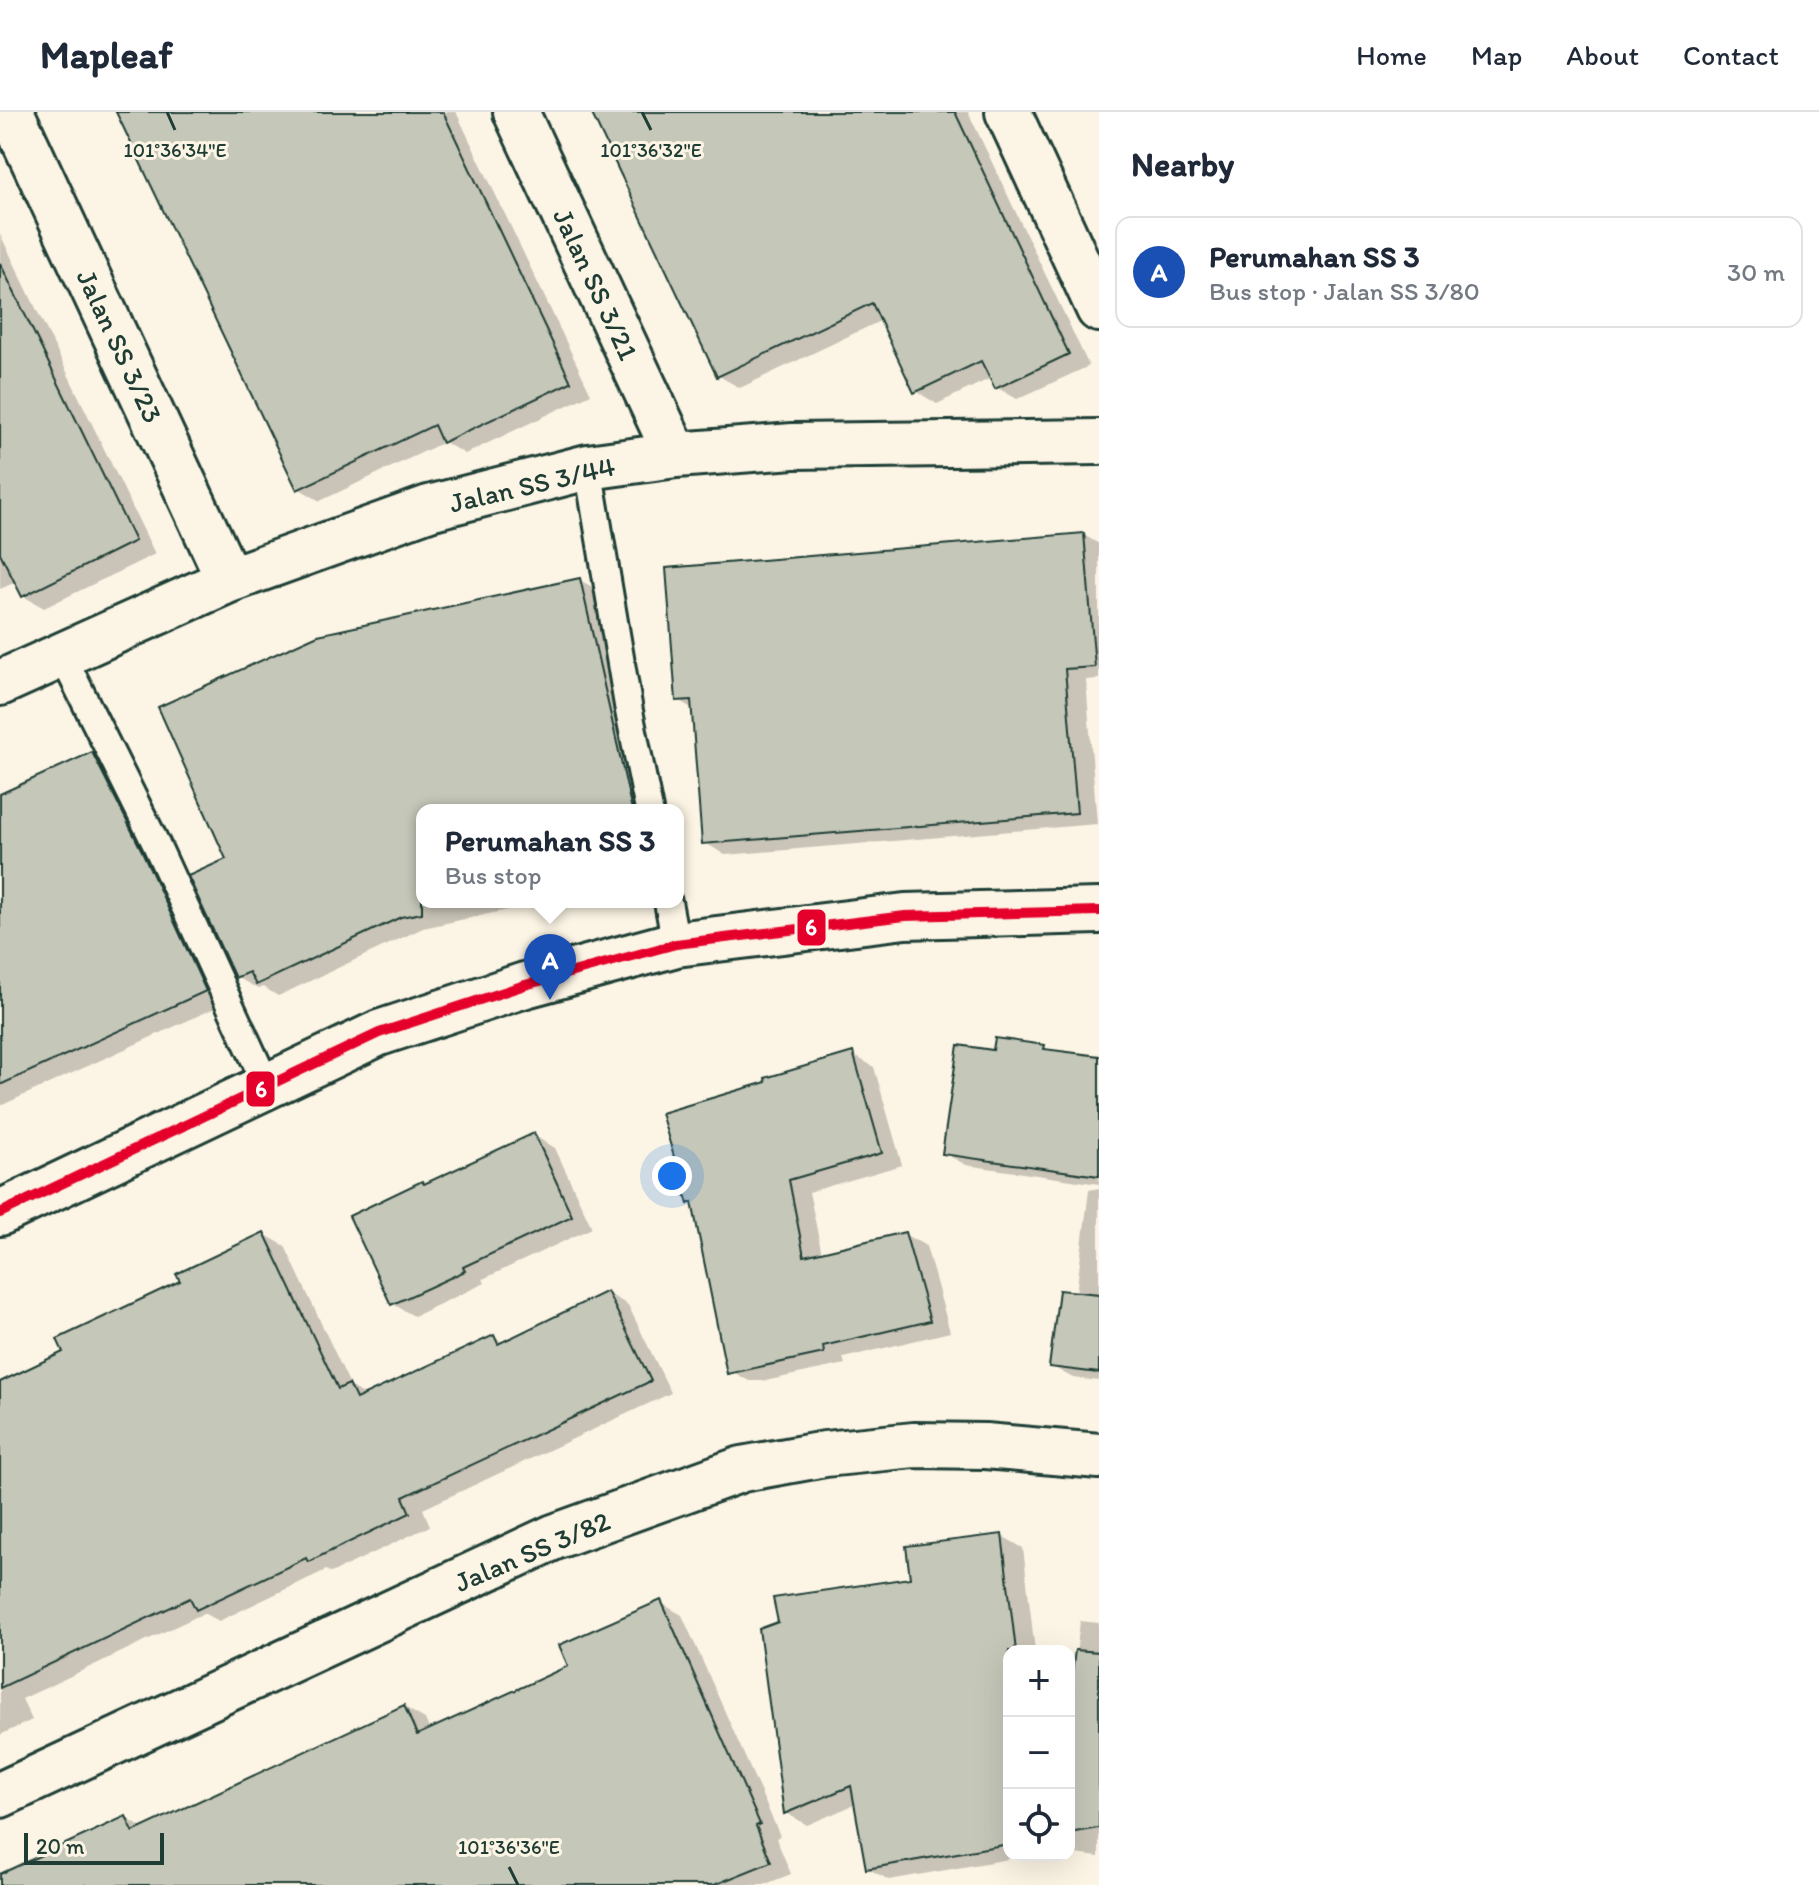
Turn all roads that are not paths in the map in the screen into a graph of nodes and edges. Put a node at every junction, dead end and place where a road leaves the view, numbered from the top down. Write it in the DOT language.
graph roads {
  1 [pos="11,112"];
  2 [pos="516,112"];
  3 [pos="1008,112"];
  4 [pos="1099,309"];
  5 [pos="1099,442"];
  6 [pos="676,455"];
  7 [pos="588,467"];
  8 [pos="229,580"];
  9 [pos="62,655"];
  10 [pos="0,683"];
  11 [pos="648,804"];
  12 [pos="669,908"];
  13 [pos="1099,911"];
  14 [pos="676,944"];
  15 [pos="267,1086"];
  16 [pos="0,1213"];
  17 [pos="1099,1456"];
  18 [pos="0,1795"];
  1 -- 8 [label="street, Jalan SS 3/23"];
  2 -- 6 [label="street, Jalan SS 3/21"];
  3 -- 4 [label="street"];
  5 -- 6 [label="street, Jalan SS 3/44"];
  6 -- 7 [label="street, Jalan SS 3/44"];
  7 -- 8 [label="street, Jalan SS 3/44"];
  7 -- 11 [label="lane"];
  8 -- 9 [label="street, Jalan SS 3/44"];
  9 -- 10 [label="street, Jalan SS 3/44"];
  9 -- 15 [label="lane"];
  12 -- 14 [label="lane"];
  13 -- 14 [label="street"];
  14 -- 15 [label="street"];
  15 -- 16 [label="street"];
  17 -- 18 [label="street, Jalan SS 3/82"];
}
